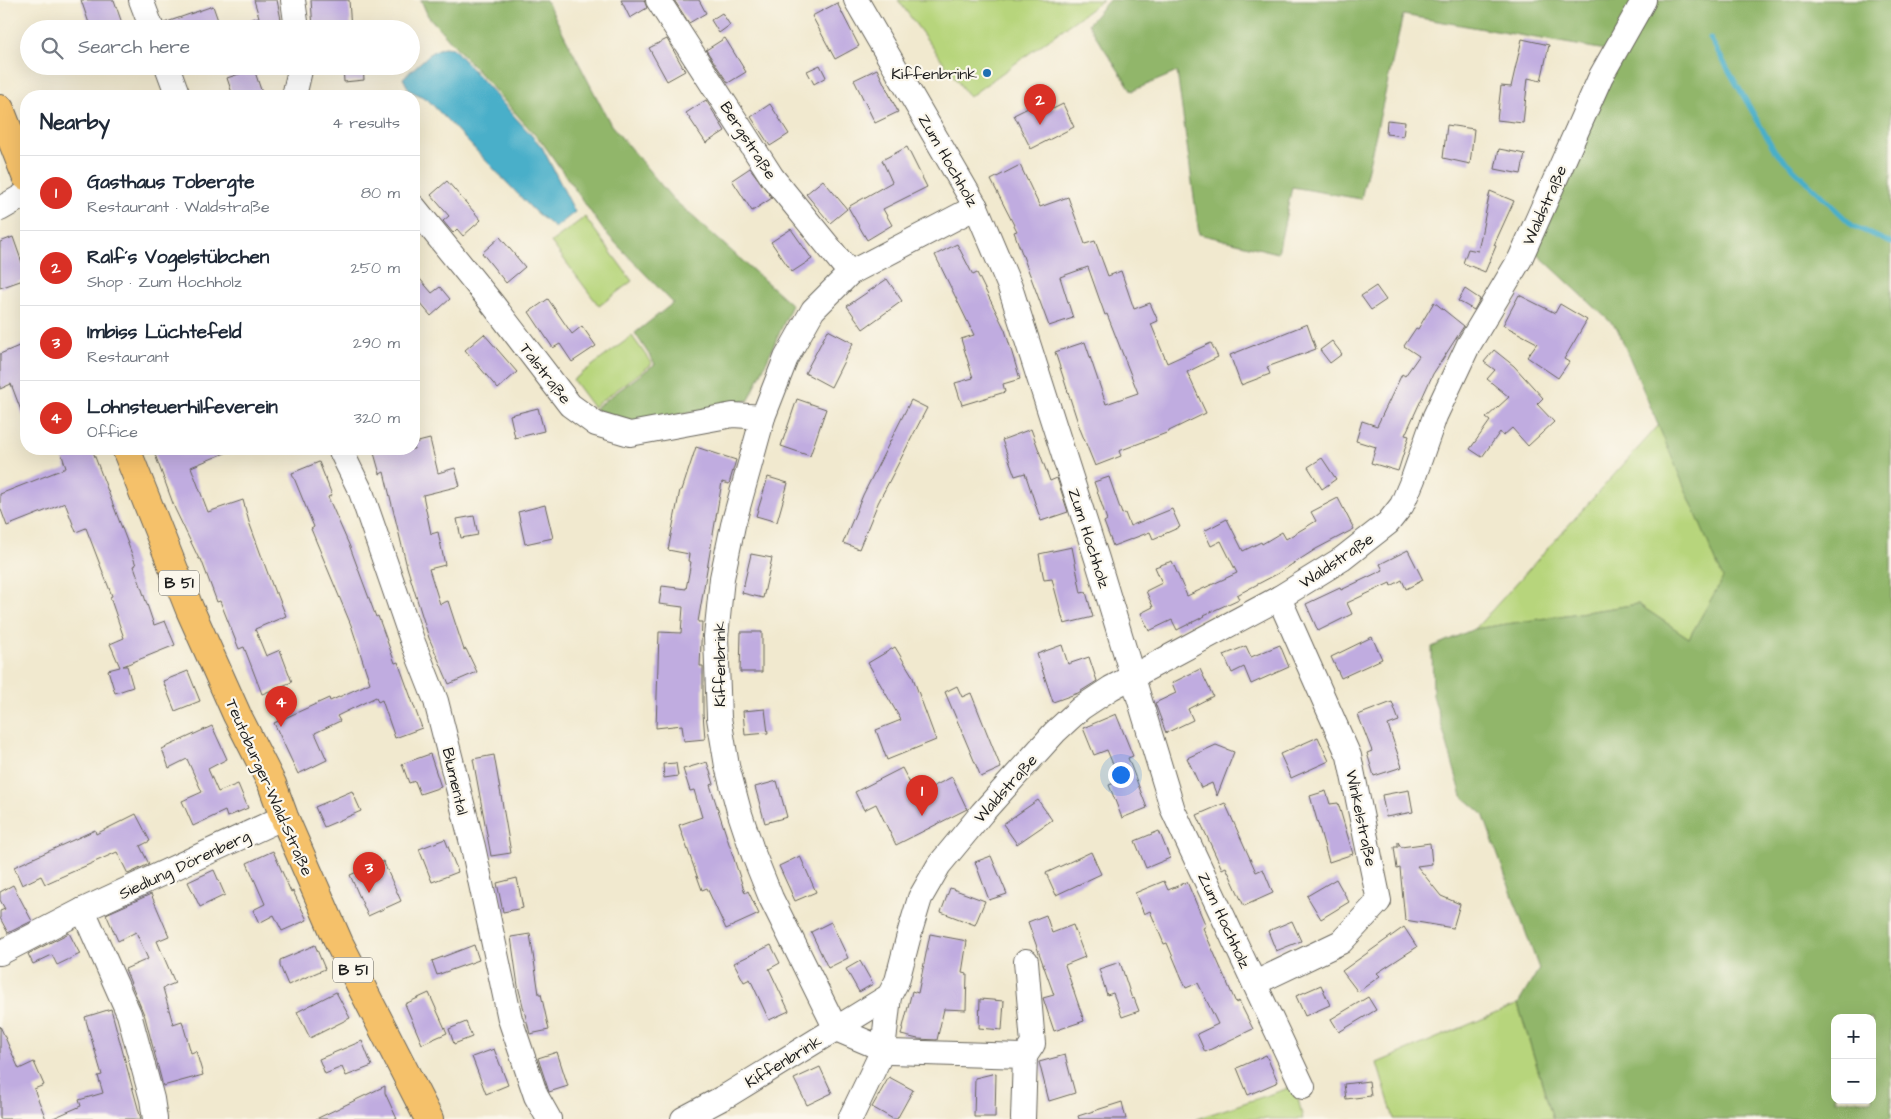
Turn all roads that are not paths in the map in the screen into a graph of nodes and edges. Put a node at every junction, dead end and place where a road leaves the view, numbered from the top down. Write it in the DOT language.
graph roads {
  1 [pos="141,0"];
  2 [pos="293,0"];
  3 [pos="658,0"];
  4 [pos="856,0"];
  5 [pos="1644,0"];
  6 [pos="149,20"];
  7 [pos="296,20"];
  8 [pos="170,75"];
  9 [pos="299,75"];
  10 [pos="176,90"];
  11 [pos="295,90"];
  12 [pos="0,109"];
  13 [pos="20,161"];
  14 [pos="20,197"];
  15 [pos="976,207"];
  16 [pos="0,209"];
  17 [pos="420,214"];
  18 [pos="850,273"];
  19 [pos="762,417"];
  20 [pos="128,455"];
  21 [pos="343,455"];
  22 [pos="1279,598"];
  23 [pos="1133,676"];
  24 [pos="284,817"];
  25 [pos="83,910"];
  26 [pos="0,953"];
  27 [pos="1026,960"];
  28 [pos="1255,983"];
  29 [pos="888,996"];
  30 [pos="836,1029"];
  31 [pos="883,1050"];
  32 [pos="1025,1056"];
  33 [pos="1303,1087"];
  34 [pos="155,1119"];
  35 [pos="428,1119"];
  36 [pos="549,1119"];
  37 [pos="683,1119"];
  38 [pos="850,1119"];
  39 [pos="1023,1119"];
  1 -- 6 [label="street"];
  2 -- 7 [label="street"];
  3 -- 18 [label="street, Bergstraße"];
  4 -- 15 [label="street, Zum Hochholz"];
  5 -- 22 [label="street, Waldstraße"];
  8 -- 10 [label="street"];
  9 -- 11 [label="street"];
  12 -- 13 [label="main road"];
  14 -- 16 [label="street"];
  15 -- 18 [label="street, Kiffenbrink"];
  15 -- 23 [label="street, Zum Hochholz"];
  17 -- 19 [label="street, Talstraße"];
  18 -- 19 [label="street, Kiffenbrink"];
  19 -- 30 [label="street, Kiffenbrink"];
  20 -- 24 [label="main road, Teutoburger-Wald-Straße / B 51"];
  21 -- 36 [label="street, Blumental"];
  22 -- 23 [label="street, Waldstraße"];
  22 -- 28 [label="street, Winkelstraße"];
  23 -- 28 [label="street, Zum Hochholz"];
  23 -- 29 [label="street, Waldstraße"];
  24 -- 25 [label="street, Siedlung Dörenberg"];
  24 -- 35 [label="main road, Teutoburger-Wald-Straße / B 51"];
  25 -- 26 [label="street, Siedlung Dörenberg"];
  25 -- 34 [label="street"];
  27 -- 32 [label="street"];
  28 -- 33 [label="street, Zum Hochholz"];
  29 -- 30 [label="street, Waldstraße"];
  29 -- 31 [label="street, Waldstraße"];
  30 -- 31 [label="street"];
  30 -- 37 [label="street, Kiffenbrink"];
  31 -- 32 [label="street"];
  31 -- 38 [label="street, Waldstraße"];
  32 -- 39 [label="street"];
}
